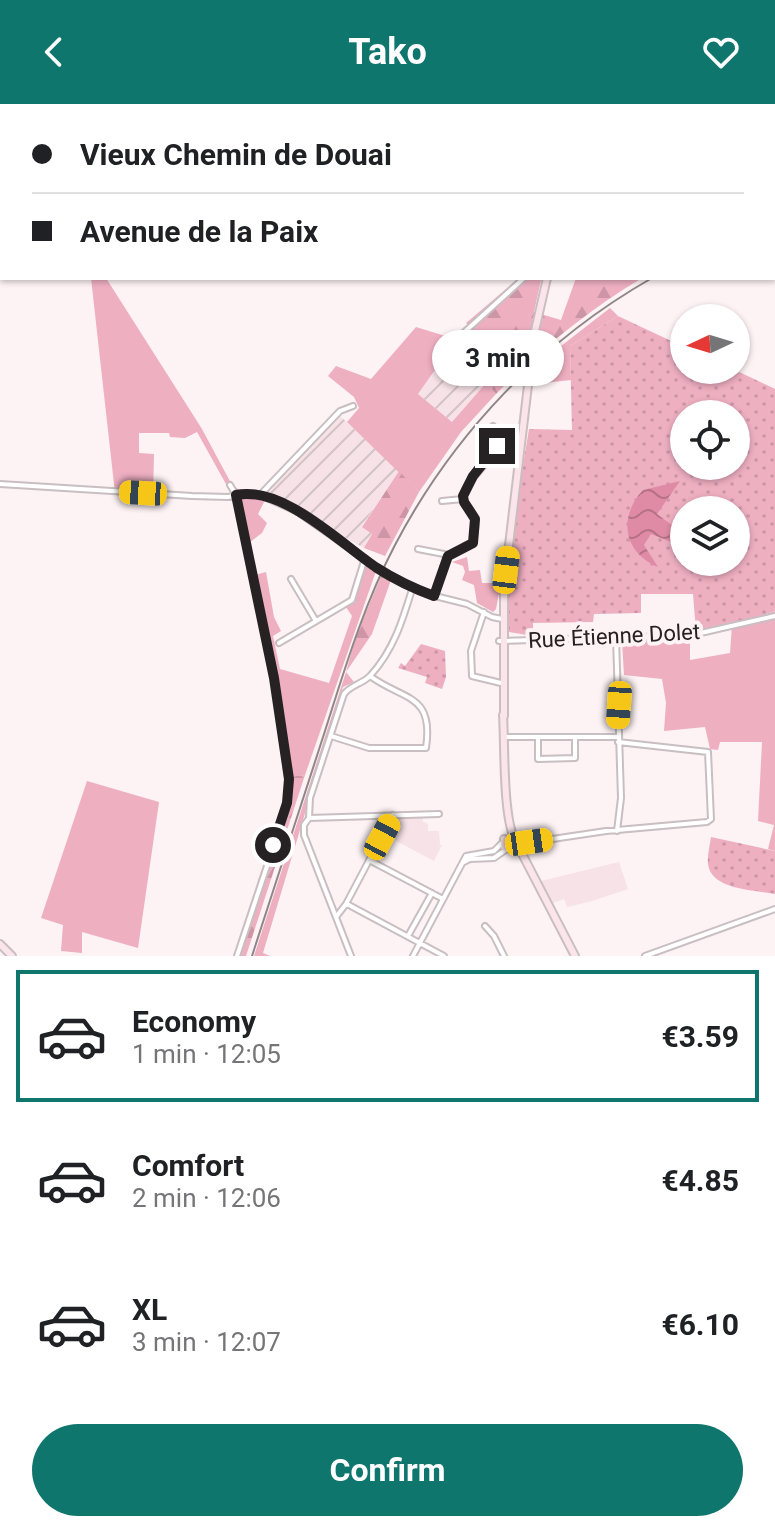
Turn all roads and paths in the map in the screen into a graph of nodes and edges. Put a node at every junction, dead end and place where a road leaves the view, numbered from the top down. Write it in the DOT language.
graph roads {
  1 [pos="522,280"];
  2 [pos="547,280"];
  3 [pos="459,337"];
  4 [pos="353,406"];
  5 [pos="493,426"];
  6 [pos="0,484"];
  7 [pos="230,485"];
  8 [pos="236,495"];
  9 [pos="260,495"];
  10 [pos="463,499"];
  11 [pos="442,501"];
  12 [pos="418,549"];
  13 [pos="449,555"];
  14 [pos="365,558"];
  15 [pos="291,579"];
  16 [pos="413,586"];
  17 [pos="434,596"];
  18 [pos="484,612"];
  19 [pos="775,616"];
  20 [pos="500,619"];
  21 [pos="316,621"];
  22 [pos="616,637"];
  23 [pos="500,641"];
  24 [pos="279,643"];
  25 [pos="370,676"];
  26 [pos="503,684"];
  27 [pos="331,736"];
  28 [pos="505,737"];
  29 [pos="538,737"];
  30 [pos="575,737"];
  31 [pos="618,740"];
  32 [pos="530,759"];
  33 [pos="538,759"];
  34 [pos="394,814"];
  35 [pos="439,814"];
  36 [pos="508,816"];
  37 [pos="309,818"];
  38 [pos="617,831"];
  39 [pos="503,840"];
  40 [pos="516,847"];
  41 [pos="369,860"];
  42 [pos="462,864"];
  43 [pos="432,893"];
  44 [pos="443,899"];
  45 [pos="346,904"];
  46 [pos="775,909"];
  47 [pos="336,917"];
  48 [pos="485,926"];
  49 [pos="408,936"];
  50 [pos="420,943"];
  51 [pos="0,944"];
  52 [pos="12,956"];
  53 [pos="237,956"];
  54 [pos="351,956"];
  55 [pos="413,956"];
  56 [pos="444,956"];
  57 [pos="504,956"];
  58 [pos="575,956"];
  59 [pos="645,956"];
  1 -- 3 [label="street"];
  2 -- 20 [label="main road"];
  4 -- 9 [label="street"];
  5 -- 10 [label="street"];
  6 -- 8 [label="street"];
  7 -- 8 [label="street"];
  8 -- 9 [label="street"];
  8 -- 53 [label="street"];
  9 -- 14 [label="street"];
  10 -- 11 [label="street"];
  10 -- 13 [label="street"];
  12 -- 13 [label="street"];
  13 -- 17 [label="street"];
  14 -- 16 [label="street"];
  14 -- 21 [label="street"];
  15 -- 21 [label="street"];
  16 -- 17 [label="street"];
  16 -- 25 [label="street"];
  17 -- 18 [label="street"];
  18 -- 20 [label="street"];
  18 -- 26 [label="street"];
  19 -- 22 [label="street, Rue Étienne Dolet"];
  20 -- 23 [label="main road"];
  21 -- 24 [label="street"];
  22 -- 23 [label="street, Rue Étienne Dolet"];
  22 -- 31 [label="street"];
  23 -- 26 [label="main road"];
  25 -- 27 [label="street"];
  25 -- 27 [label="street"];
  26 -- 28 [label="main road"];
  27 -- 37 [label="street"];
  28 -- 29 [label="street"];
  28 -- 36 [label="main road"];
  29 -- 30 [label="street"];
  29 -- 33 [label="street"];
  30 -- 31 [label="street"];
  30 -- 33 [label="street"];
  31 -- 38 [label="street"];
  31 -- 38 [label="street"];
  32 -- 33 [label="street"];
  34 -- 35 [label="street"];
  34 -- 37 [label="street"];
  34 -- 41 [label="street"];
  36 -- 39 [label="main road"];
  36 -- 40 [label="main road"];
  37 -- 47 [label="street"];
  38 -- 40 [label="street"];
  39 -- 40 [label="main road"];
  39 -- 42 [label="street"];
  40 -- 42 [label="street"];
  40 -- 58 [label="main road"];
  41 -- 43 [label="street"];
  41 -- 45 [label="street"];
  42 -- 44 [label="street"];
  43 -- 44 [label="street"];
  43 -- 49 [label="street"];
  44 -- 50 [label="street"];
  45 -- 47 [label="street"];
  45 -- 49 [label="street"];
  46 -- 59 [label="street"];
  47 -- 54 [label="street"];
  48 -- 57 [label="street"];
  49 -- 50 [label="street"];
  50 -- 55 [label="street"];
  50 -- 56 [label="street"];
  51 -- 52 [label="main road"];
}
